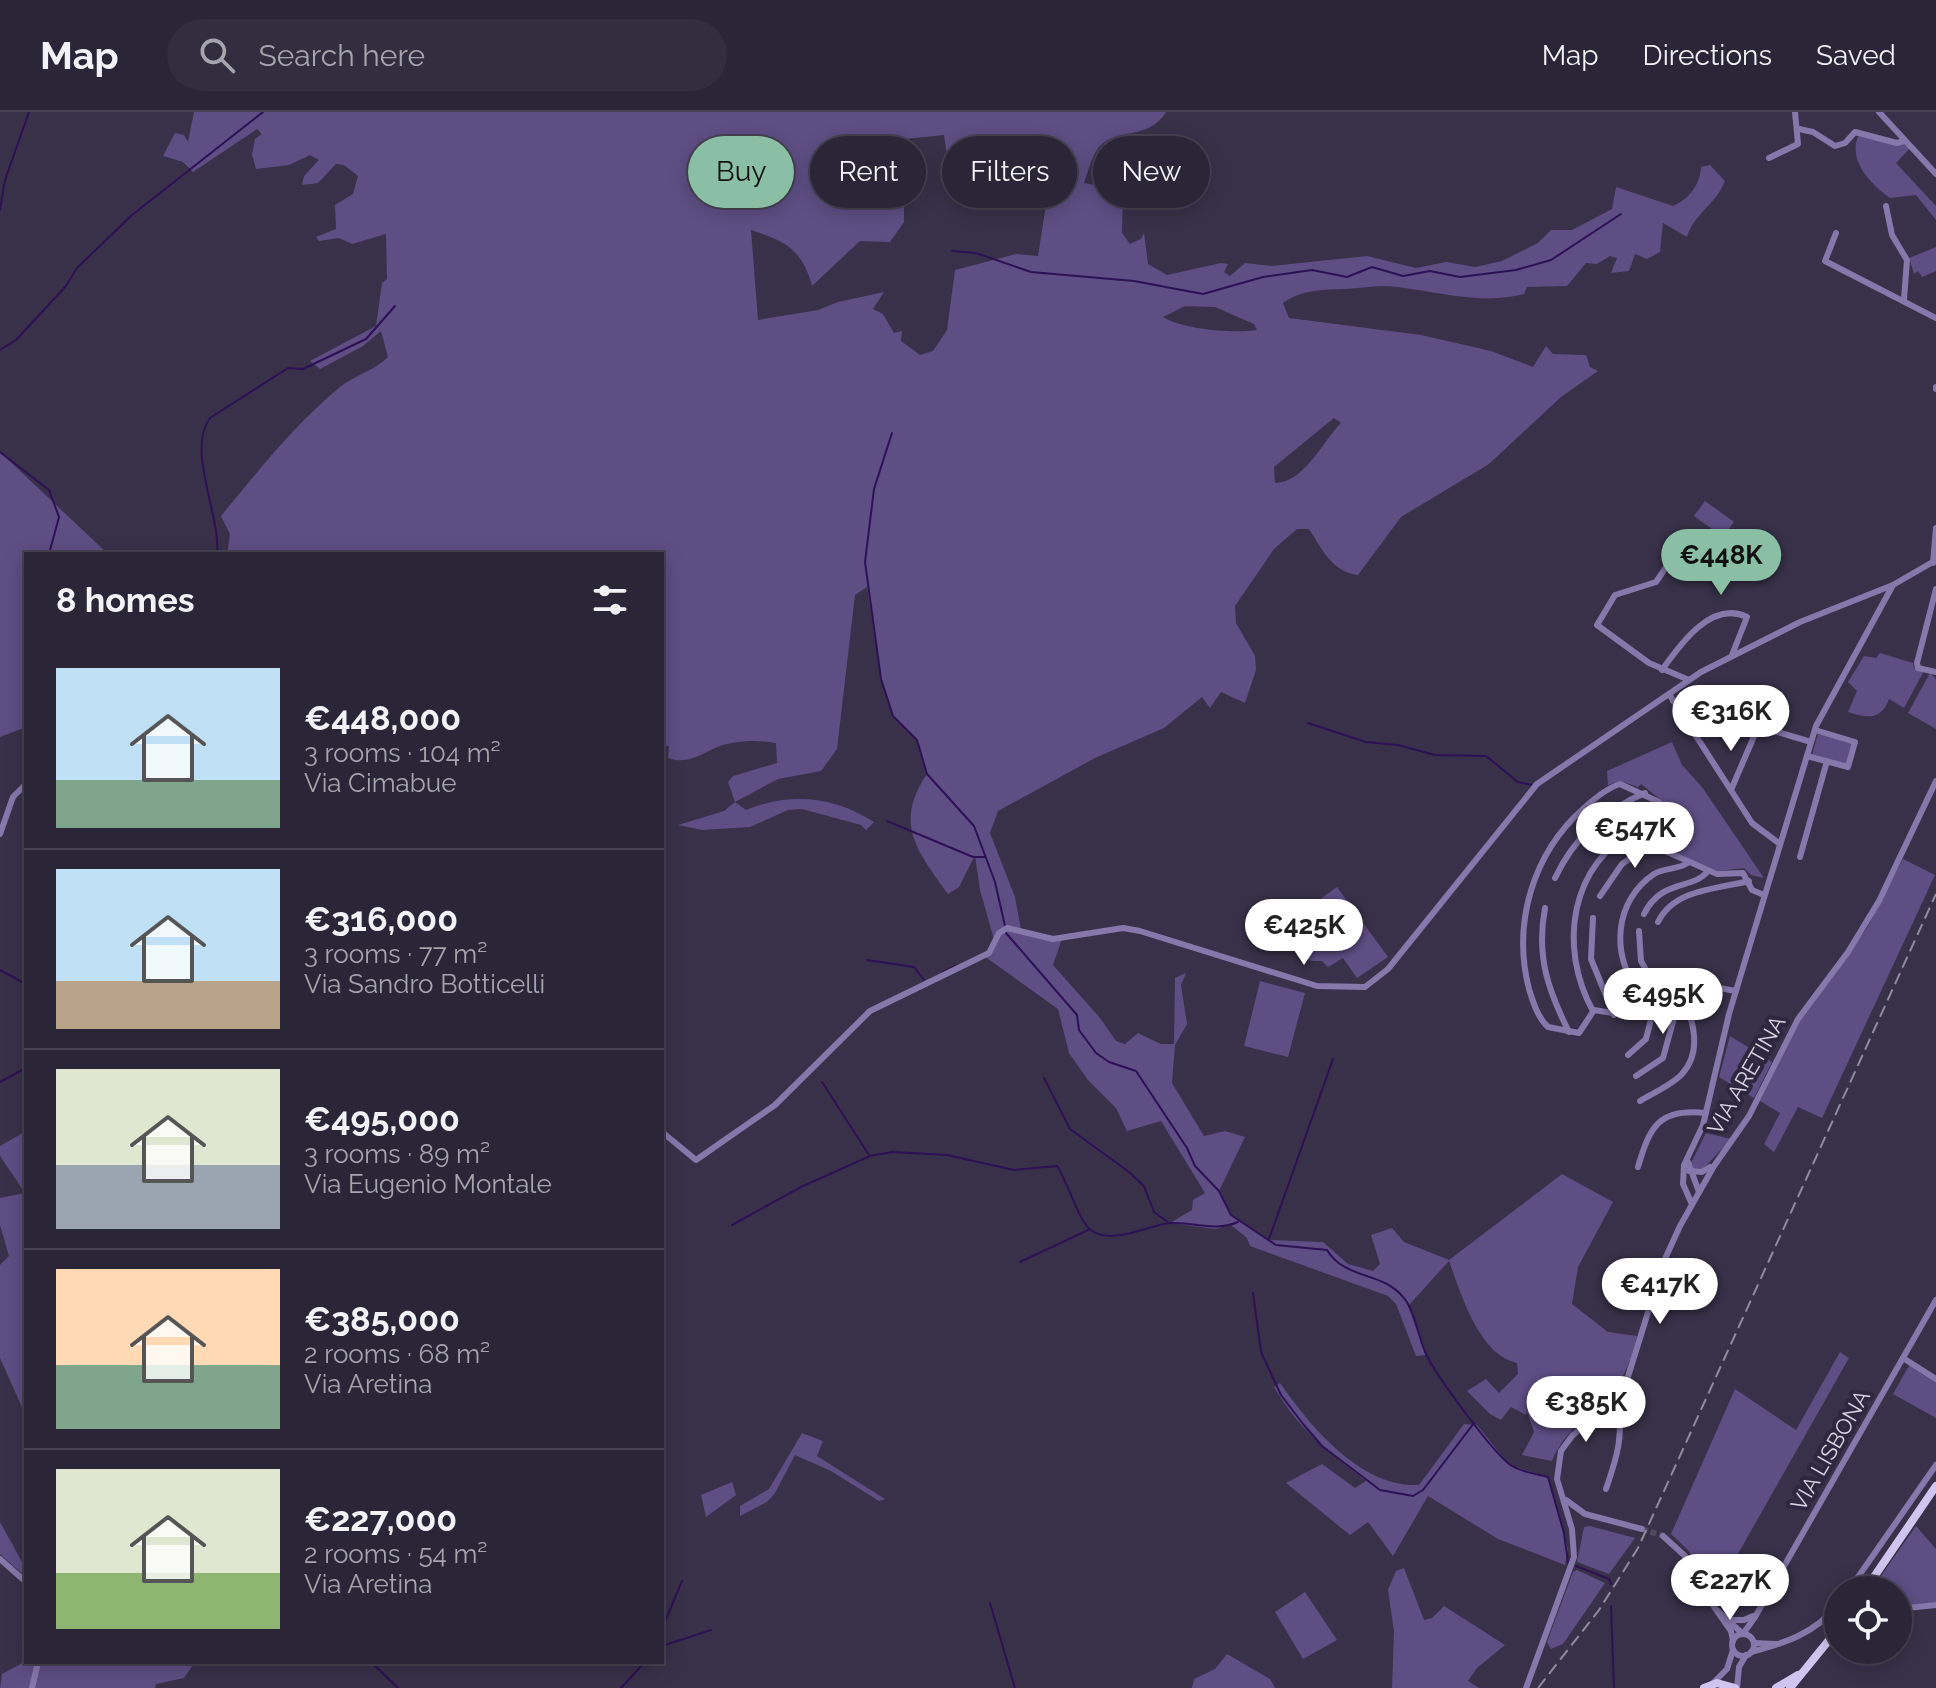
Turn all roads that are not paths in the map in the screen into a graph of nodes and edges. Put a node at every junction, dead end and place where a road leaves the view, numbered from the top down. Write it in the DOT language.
graph roads {
  1 [pos="1795,112"];
  2 [pos="1879,112"];
  3 [pos="1799,129"];
  4 [pos="1904,141"];
  5 [pos="1769,158"];
  6 [pos="1936,174"];
  7 [pos="1886,206"];
  8 [pos="1836,233"];
  9 [pos="1904,299"];
  10 [pos="1936,318"];
  11 [pos="1936,528"];
  12 [pos="1675,554"];
  13 [pos="1934,561"];
  14 [pos="1893,585"];
  15 [pos="1936,589"];
  16 [pos="1732,655"];
  17 [pos="1662,670"];
  18 [pos="1936,672"];
  19 [pos="1689,680"];
  20 [pos="1673,697"];
  21 [pos="1758,727"];
  22 [pos="1815,730"];
  23 [pos="1811,742"];
  24 [pos="1807,756"];
  25 [pos="1827,761"];
  26 [pos="1936,781"];
  27 [pos="24,785"];
  28 [pos="1731,790"];
  29 [pos="1645,793"];
  30 [pos="1653,830"];
  31 [pos="0,834"];
  32 [pos="1653,843"];
  33 [pos="1780,844"];
  34 [pos="1800,857"];
  35 [pos="1689,862"];
  36 [pos="1708,871"];
  37 [pos="1555,878"];
  38 [pos="1749,881"];
  39 [pos="1764,895"];
  40 [pos="1600,896"];
  41 [pos="1545,908"];
  42 [pos="1644,914"];
  43 [pos="1593,918"];
  44 [pos="1658,922"];
  45 [pos="1639,931"];
  46 [pos="1677,987"];
  47 [pos="1638,990"];
  48 [pos="1736,991"];
  49 [pos="1658,992"];
  50 [pos="1684,999"];
  51 [pos="1593,1011"];
  52 [pos="1614,1015"];
  53 [pos="1566,1032"];
  54 [pos="1628,1055"];
  55 [pos="1636,1076"];
  56 [pos="1640,1101"];
  57 [pos="1706,1113"];
  58 [pos="664,1134"];
  59 [pos="1688,1158"];
  60 [pos="1716,1162"];
  61 [pos="1638,1167"];
  62 [pos="1689,1171"];
  63 [pos="1699,1192"];
  64 [pos="1690,1196"];
  65 [pos="1692,1204"];
  66 [pos="1936,1300"];
  67 [pos="1903,1358"];
  68 [pos="1936,1379"];
  69 [pos="1614,1398"];
  70 [pos="1936,1465"];
  71 [pos="1936,1486"];
  72 [pos="1606,1489"];
  73 [pos="1564,1497"];
  74 [pos="1575,1509"];
  75 [pos="1585,1514"];
  76 [pos="1569,1519"];
  77 [pos="1572,1529"];
  78 [pos="1642,1529"];
  79 [pos="1663,1536"];
  80 [pos="0,1559"];
  81 [pos="1859,1576"];
  82 [pos="1875,1576"];
  83 [pos="24,1580"];
  84 [pos="1936,1605"];
  85 [pos="1912,1608"];
  86 [pos="1718,1611"];
  87 [pos="1757,1614"];
  88 [pos="1824,1618"];
  89 [pos="1729,1620"];
  90 [pos="1743,1634"];
  91 [pos="1733,1641"];
  92 [pos="1753,1641"];
  93 [pos="1791,1641"];
  94 [pos="1824,1648"];
  95 [pos="1733,1650"];
  96 [pos="1748,1654"];
  97 [pos="38,1664"];
  98 [pos="1809,1668"];
  99 [pos="1706,1687"];
  100 [pos="32,1688"];
  101 [pos="1526,1688"];
  102 [pos="1736,1688"];
  103 [pos="1776,1688"];
  104 [pos="1790,1688"];
  1 -- 3 [label="street"];
  2 -- 4 [label="street"];
  3 -- 4 [label="street"];
  3 -- 5 [label="street"];
  4 -- 6 [label="street"];
  7 -- 9 [label="street"];
  8 -- 9 [label="street"];
  9 -- 10 [label="street"];
  11 -- 13 [label="street"];
  12 -- 17 [label="street"];
  13 -- 14 [label="street"];
  14 -- 16 [label="street"];
  14 -- 22 [label="street"];
  15 -- 18 [label="street"];
  16 -- 17 [label="street"];
  16 -- 19 [label="street"];
  17 -- 19 [label="street"];
  19 -- 20 [label="street"];
  20 -- 21 [label="street"];
  20 -- 28 [label="street"];
  20 -- 58 [label="street"];
  21 -- 23 [label="street"];
  21 -- 28 [label="street"];
  22 -- 23 [label="street"];
  22 -- 25 [label="street"];
  23 -- 24 [label="street"];
  24 -- 25 [label="street"];
  24 -- 33 [label="street"];
  25 -- 34 [label="street"];
  26 -- 60 [label="street, VIA ARETINA"];
  27 -- 31 [label="street"];
  28 -- 33 [label="street"];
  29 -- 30 [label="street"];
  29 -- 37 [label="street"];
  29 -- 53 [label="street"];
  30 -- 32 [label="street"];
  30 -- 51 [label="street"];
  32 -- 35 [label="street"];
  32 -- 40 [label="street"];
  33 -- 39 [label="street"];
  35 -- 36 [label="street"];
  35 -- 47 [label="street"];
  36 -- 38 [label="street"];
  36 -- 42 [label="street"];
  38 -- 39 [label="street"];
  38 -- 44 [label="street"];
  39 -- 48 [label="street"];
  41 -- 53 [label="street"];
  43 -- 52 [label="street"];
  45 -- 49 [label="street"];
  46 -- 48 [label="street"];
  46 -- 49 [label="street"];
  46 -- 50 [label="street"];
  47 -- 49 [label="street"];
  47 -- 52 [label="street"];
  48 -- 57 [label="street"];
  49 -- 54 [label="street"];
  50 -- 55 [label="street"];
  50 -- 56 [label="street"];
  51 -- 52 [label="street"];
  51 -- 53 [label="street"];
  57 -- 59 [label="street"];
  57 -- 61 [label="street"];
  59 -- 62 [label="street"];
  59 -- 64 [label="street"];
  60 -- 62 [label="street"];
  60 -- 63 [label="street, VIA ARETINA"];
  62 -- 63 [label="street"];
  63 -- 64 [label="street"];
  63 -- 65 [label="street, VIA ARETINA"];
  64 -- 65 [label="street"];
  65 -- 69 [label="street, VIA ARETINA"];
  66 -- 67 [label="street, VIA LISBONA"];
  67 -- 68 [label="street"];
  67 -- 87 [label="street, VIA LISBONA"];
  69 -- 72 [label="street"];
  69 -- 73 [label="street, VIA ARETINA"];
  70 -- 81 [label="street"];
  71 -- 82 [label="main road"];
  73 -- 74 [label="street"];
  73 -- 76 [label="street, VIA ARETINA"];
  74 -- 75 [label="street"];
  74 -- 76 [label="street"];
  75 -- 77 [label="street"];
  75 -- 78 [label="street"];
  76 -- 77 [label="street, VIA ARETINA"];
  77 -- 101 [label="street, VIA ARETINA"];
  79 -- 86 [label="street"];
  80 -- 83 [label="street"];
  84 -- 85 [label="street"];
  86 -- 89 [label="street"];
  86 -- 91 [label="street"];
  87 -- 89 [label="street"];
  87 -- 90 [label="street, VIA LISBONA"];
  87 -- 92 [label="street, VIA LISBONA"];
  88 -- 93 [label="street"];
  89 -- 90 [label="street"];
  90 -- 91 [label="street, VIA LISBONA"];
  90 -- 92 [label="street"];
  91 -- 95 [label="street"];
  92 -- 93 [label="street"];
  92 -- 96 [label="street, VIA LISBONA"];
  93 -- 96 [label="street"];
  94 -- 98 [label="main road"];
  95 -- 96 [label="street"];
  95 -- 99 [label="street"];
  96 -- 102 [label="street, VIA LISBONA"];
  97 -- 100 [label="street"];
  98 -- 103 [label="main road"];
  98 -- 104 [label="main road"];
  99 -- 102 [label="main road"];
}
